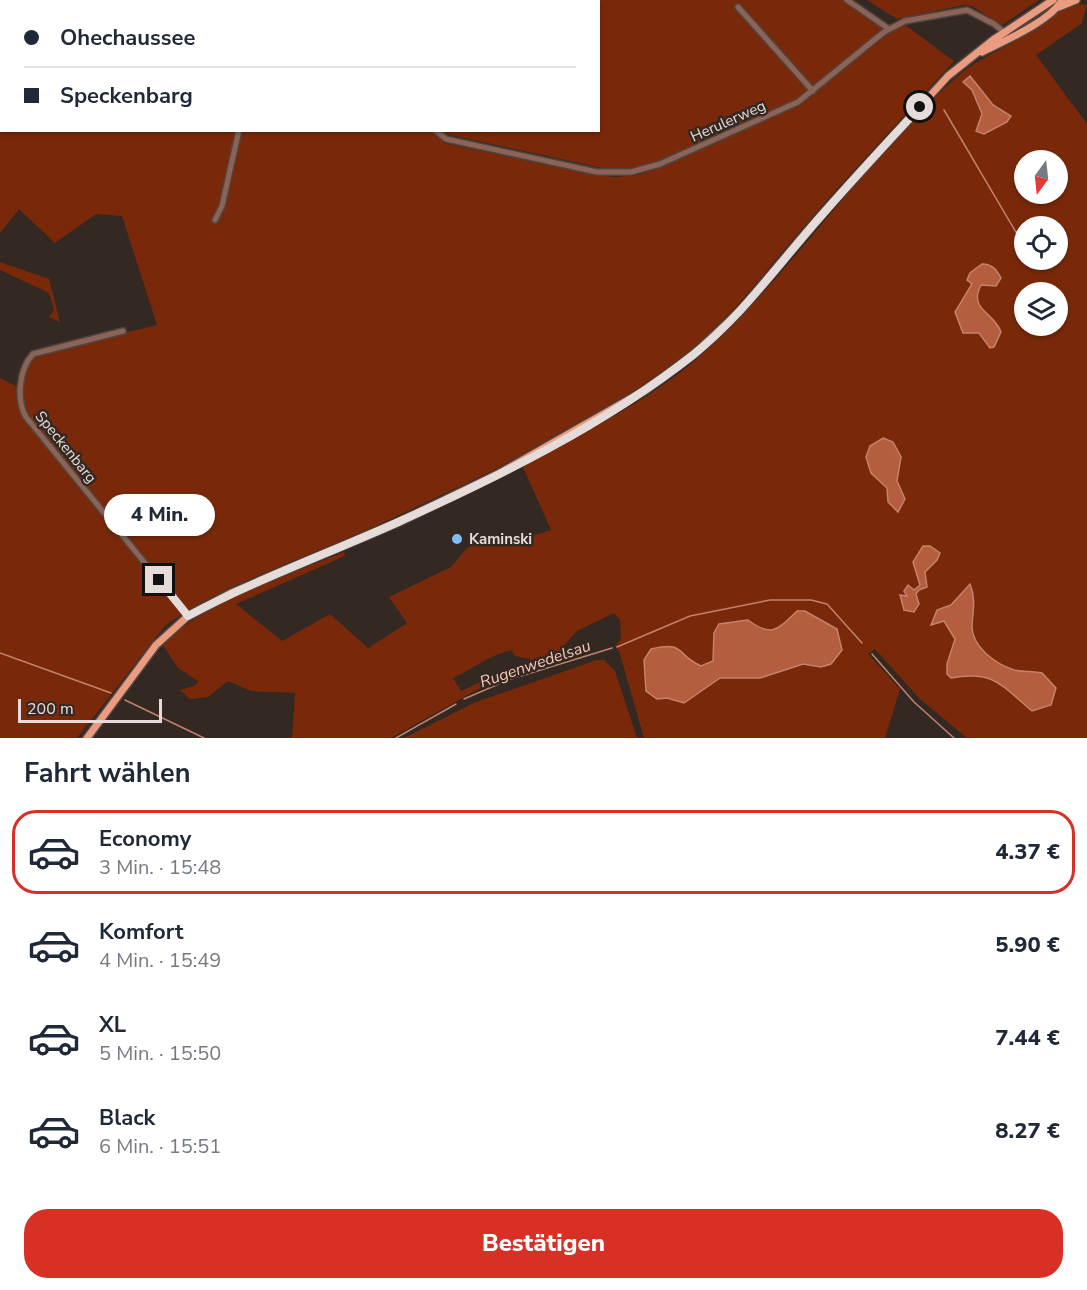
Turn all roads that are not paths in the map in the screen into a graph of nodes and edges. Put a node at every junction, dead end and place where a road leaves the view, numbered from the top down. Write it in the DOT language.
graph roads {
  1 [pos="847,0"];
  2 [pos="1053,0"];
  3 [pos="1062,0"];
  4 [pos="1076,0"];
  5 [pos="1046,3"];
  6 [pos="738,7"];
  7 [pos="1057,8"];
  8 [pos="889,29"];
  9 [pos="1003,33"];
  10 [pos="1016,35"];
  11 [pos="999,44"];
  12 [pos="971,58"];
  13 [pos="813,91"];
  14 [pos="239,132"];
  15 [pos="437,132"];
  16 [pos="215,220"];
  17 [pos="123,331"];
  18 [pos="188,616"];
  19 [pos="87,738"];
  1 -- 8 [label="street"];
  2 -- 5 [label="main road"];
  3 -- 7 [label="main road"];
  4 -- 7 [label="main road"];
  5 -- 9 [label="main road"];
  6 -- 13 [label="street"];
  7 -- 10 [label="main road"];
  8 -- 9 [label="street, Herulerweg"];
  8 -- 13 [label="street, Herulerweg"];
  9 -- 10 [label="street, Herulerweg"];
  9 -- 11 [label="street"];
  9 -- 12 [label="main road"];
  10 -- 11 [label="main road"];
  11 -- 12 [label="main road"];
  12 -- 18 [label="main road"];
  13 -- 15 [label="street, Herulerweg"];
  14 -- 16 [label="street"];
  17 -- 18 [label="street, Speckenbarg"];
  18 -- 19 [label="main road"];
}
